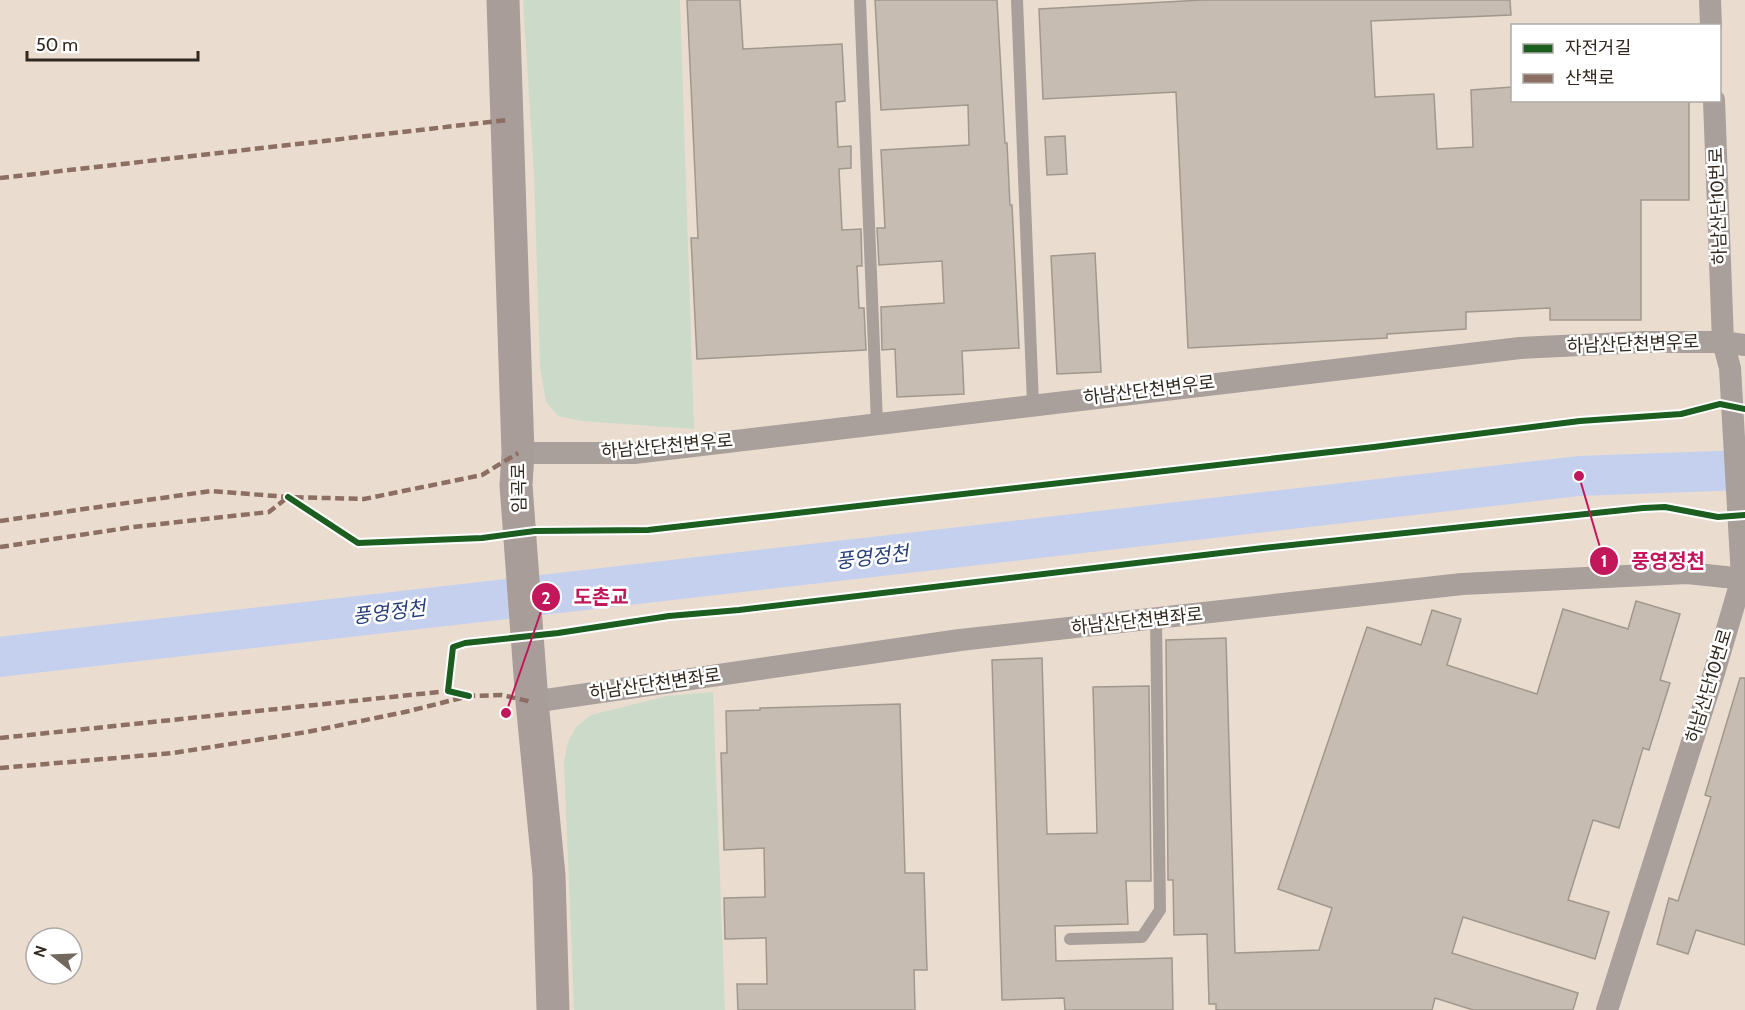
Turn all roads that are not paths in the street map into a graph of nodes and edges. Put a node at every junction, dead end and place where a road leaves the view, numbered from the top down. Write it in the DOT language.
graph roads {
  1 [pos="503,0"];
  2 [pos="860,0"];
  3 [pos="1017,0"];
  4 [pos="1710,0"];
  5 [pos="1711,24"];
  6 [pos="1714,102"];
  7 [pos="1734,343"];
  8 [pos="1033,404"];
  9 [pos="877,423"];
  10 [pos="517,469"];
  11 [pos="1743,579"];
  12 [pos="1156,619"];
  13 [pos="531,686"];
  14 [pos="1070,939"];
  15 [pos="553,1010"];
  16 [pos="1607,1010"];
  1 -- 10 [label="main road, 임곡로"];
  2 -- 9 [label="lane"];
  3 -- 8 [label="lane"];
  4 -- 5 [label="street"];
  6 -- 7 [label="street, 하남산단10번로"];
  7 -- 8 [label="street, 하남산단천변우로"];
  7 -- 11 [label="street, 하남산단10번로"];
  8 -- 9 [label="street, 하남산단천변우로"];
  9 -- 10 [label="street, 하남산단천변우로"];
  10 -- 13 [label="main road, 임곡로"];
  11 -- 12 [label="street, 하남산단천변좌로"];
  11 -- 16 [label="street, 하남산단10번로"];
  12 -- 13 [label="street, 하남산단천변좌로"];
  12 -- 14 [label="lane"];
  13 -- 15 [label="main road, 임곡로"];
}
